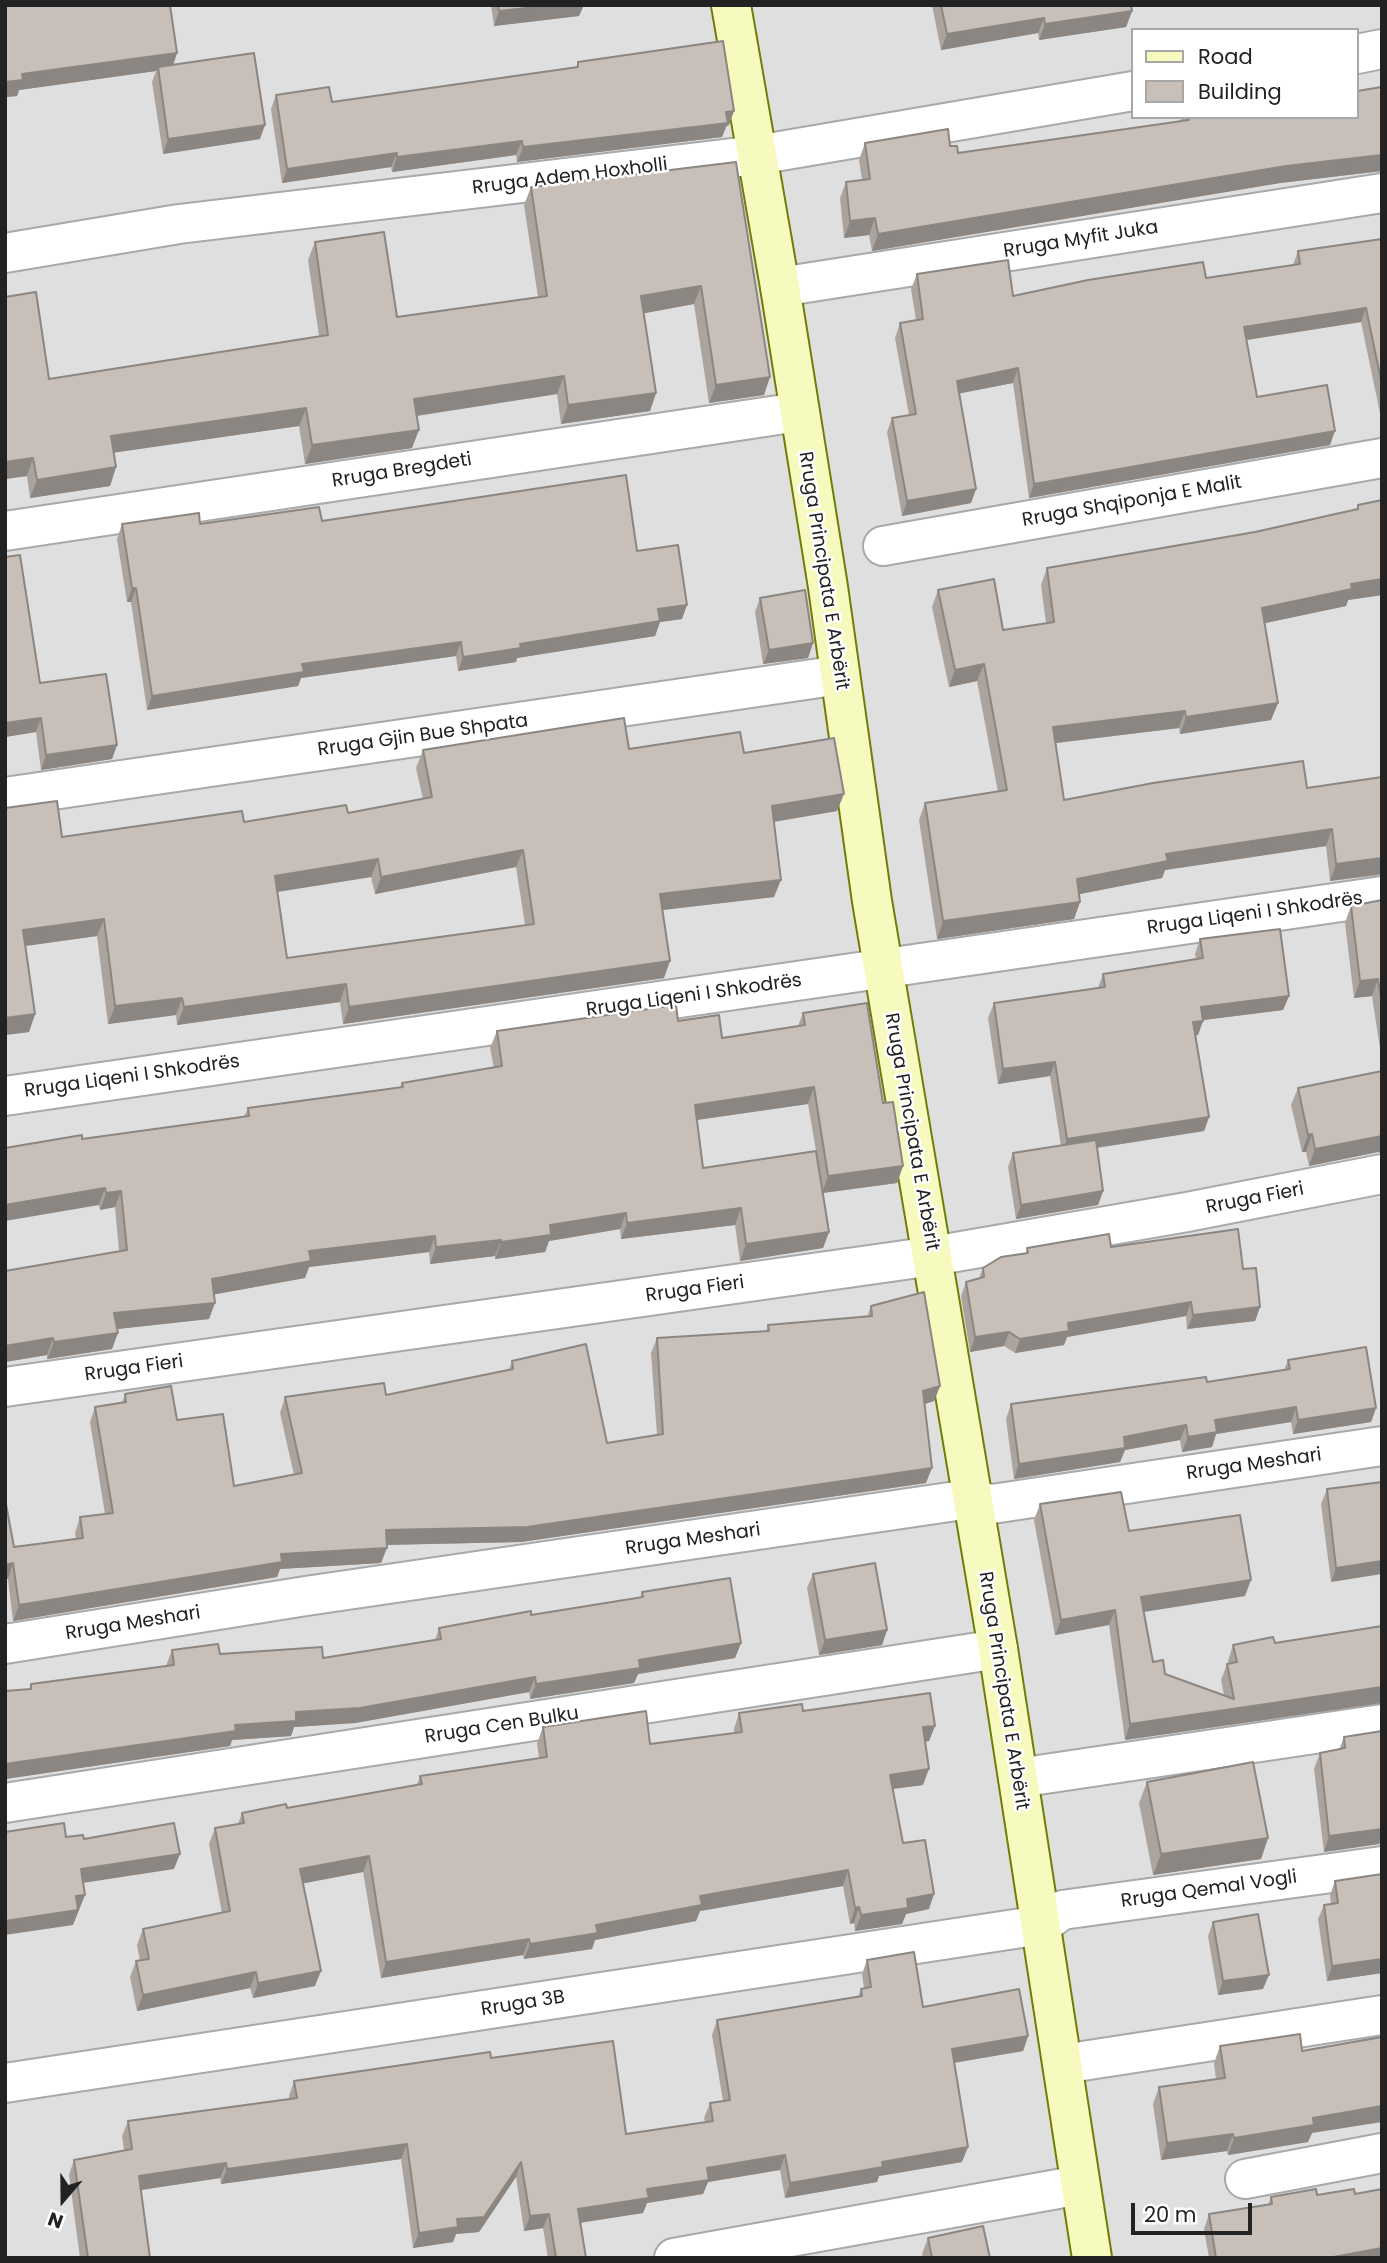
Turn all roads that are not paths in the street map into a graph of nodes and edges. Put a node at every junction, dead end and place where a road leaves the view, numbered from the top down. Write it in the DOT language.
graph roads {
  1 [pos="731,5"];
  2 [pos="1382,49"];
  3 [pos="1359,54"];
  4 [pos="1132,91"];
  5 [pos="757,155"];
  6 [pos="1382,193"];
  7 [pos="5,253"];
  8 [pos="780,287"];
  9 [pos="799,412"];
  10 [pos="1382,458"];
  11 [pos="5,531"];
  12 [pos="883,546"];
  13 [pos="840,675"];
  14 [pos="5,797"];
  15 [pos="1382,896"];
  16 [pos="883,969"];
  17 [pos="5,1096"];
  18 [pos="1382,1174"];
  19 [pos="933,1256"];
  20 [pos="5,1387"];
  21 [pos="1382,1446"];
  22 [pos="970,1499"];
  23 [pos="5,1644"];
  24 [pos="998,1649"];
  25 [pos="1382,1724"];
  26 [pos="1018,1778"];
  27 [pos="5,1803"];
  28 [pos="1382,1866"];
  29 [pos="1041,1925"];
  30 [pos="1382,2015"];
  31 [pos="1063,2064"];
  32 [pos="5,2083"];
  33 [pos="1382,2152"];
  34 [pos="1245,2179"];
  35 [pos="1080,2185"];
  36 [pos="674,2258"];
  37 [pos="1092,2258"];
  1 -- 5 [label="street, Rruga Principata E Arbërit"];
  2 -- 3 [label="street"];
  4 -- 5 [label="street, Rruga Adem Hoxholli"];
  5 -- 7 [label="street, Rruga Adem Hoxholli"];
  5 -- 8 [label="street, Rruga Principata E Arbërit"];
  6 -- 8 [label="street, Rruga Myfit Juka"];
  8 -- 9 [label="street, Rruga Principata E Arbërit"];
  9 -- 11 [label="street, Rruga Bregdeti"];
  9 -- 13 [label="street, Rruga Principata E Arbërit"];
  10 -- 12 [label="street, Rruga Shqiponja E Malit"];
  13 -- 14 [label="street, Rruga Gjin Bue Shpata"];
  13 -- 16 [label="street, Rruga Principata E Arbërit"];
  15 -- 16 [label="street, Rruga Liqeni I Shkodrës"];
  16 -- 17 [label="street, Rruga Liqeni I Shkodrës"];
  16 -- 19 [label="street, Rruga Principata E Arbërit"];
  18 -- 19 [label="street, Rruga Fieri"];
  19 -- 20 [label="street, Rruga Fieri"];
  19 -- 22 [label="street, Rruga Principata E Arbërit"];
  21 -- 22 [label="street, Rruga Meshari"];
  22 -- 23 [label="street, Rruga Meshari"];
  22 -- 24 [label="street, Rruga Principata E Arbërit"];
  24 -- 26 [label="street, Rruga Principata E Arbërit"];
  24 -- 27 [label="street, Rruga Cen Bulku"];
  25 -- 26 [label="street"];
  26 -- 29 [label="street, Rruga Principata E Arbërit"];
  28 -- 29 [label="street, Rruga Qemal Vogli"];
  29 -- 31 [label="street, Rruga Principata E Arbërit"];
  29 -- 32 [label="street, Rruga 3B"];
  30 -- 31 [label="street"];
  31 -- 35 [label="street, Rruga Principata E Arbërit"];
  33 -- 34 [label="street"];
  35 -- 36 [label="street"];
  35 -- 37 [label="street, Rruga Principata E Arbërit"];
}
